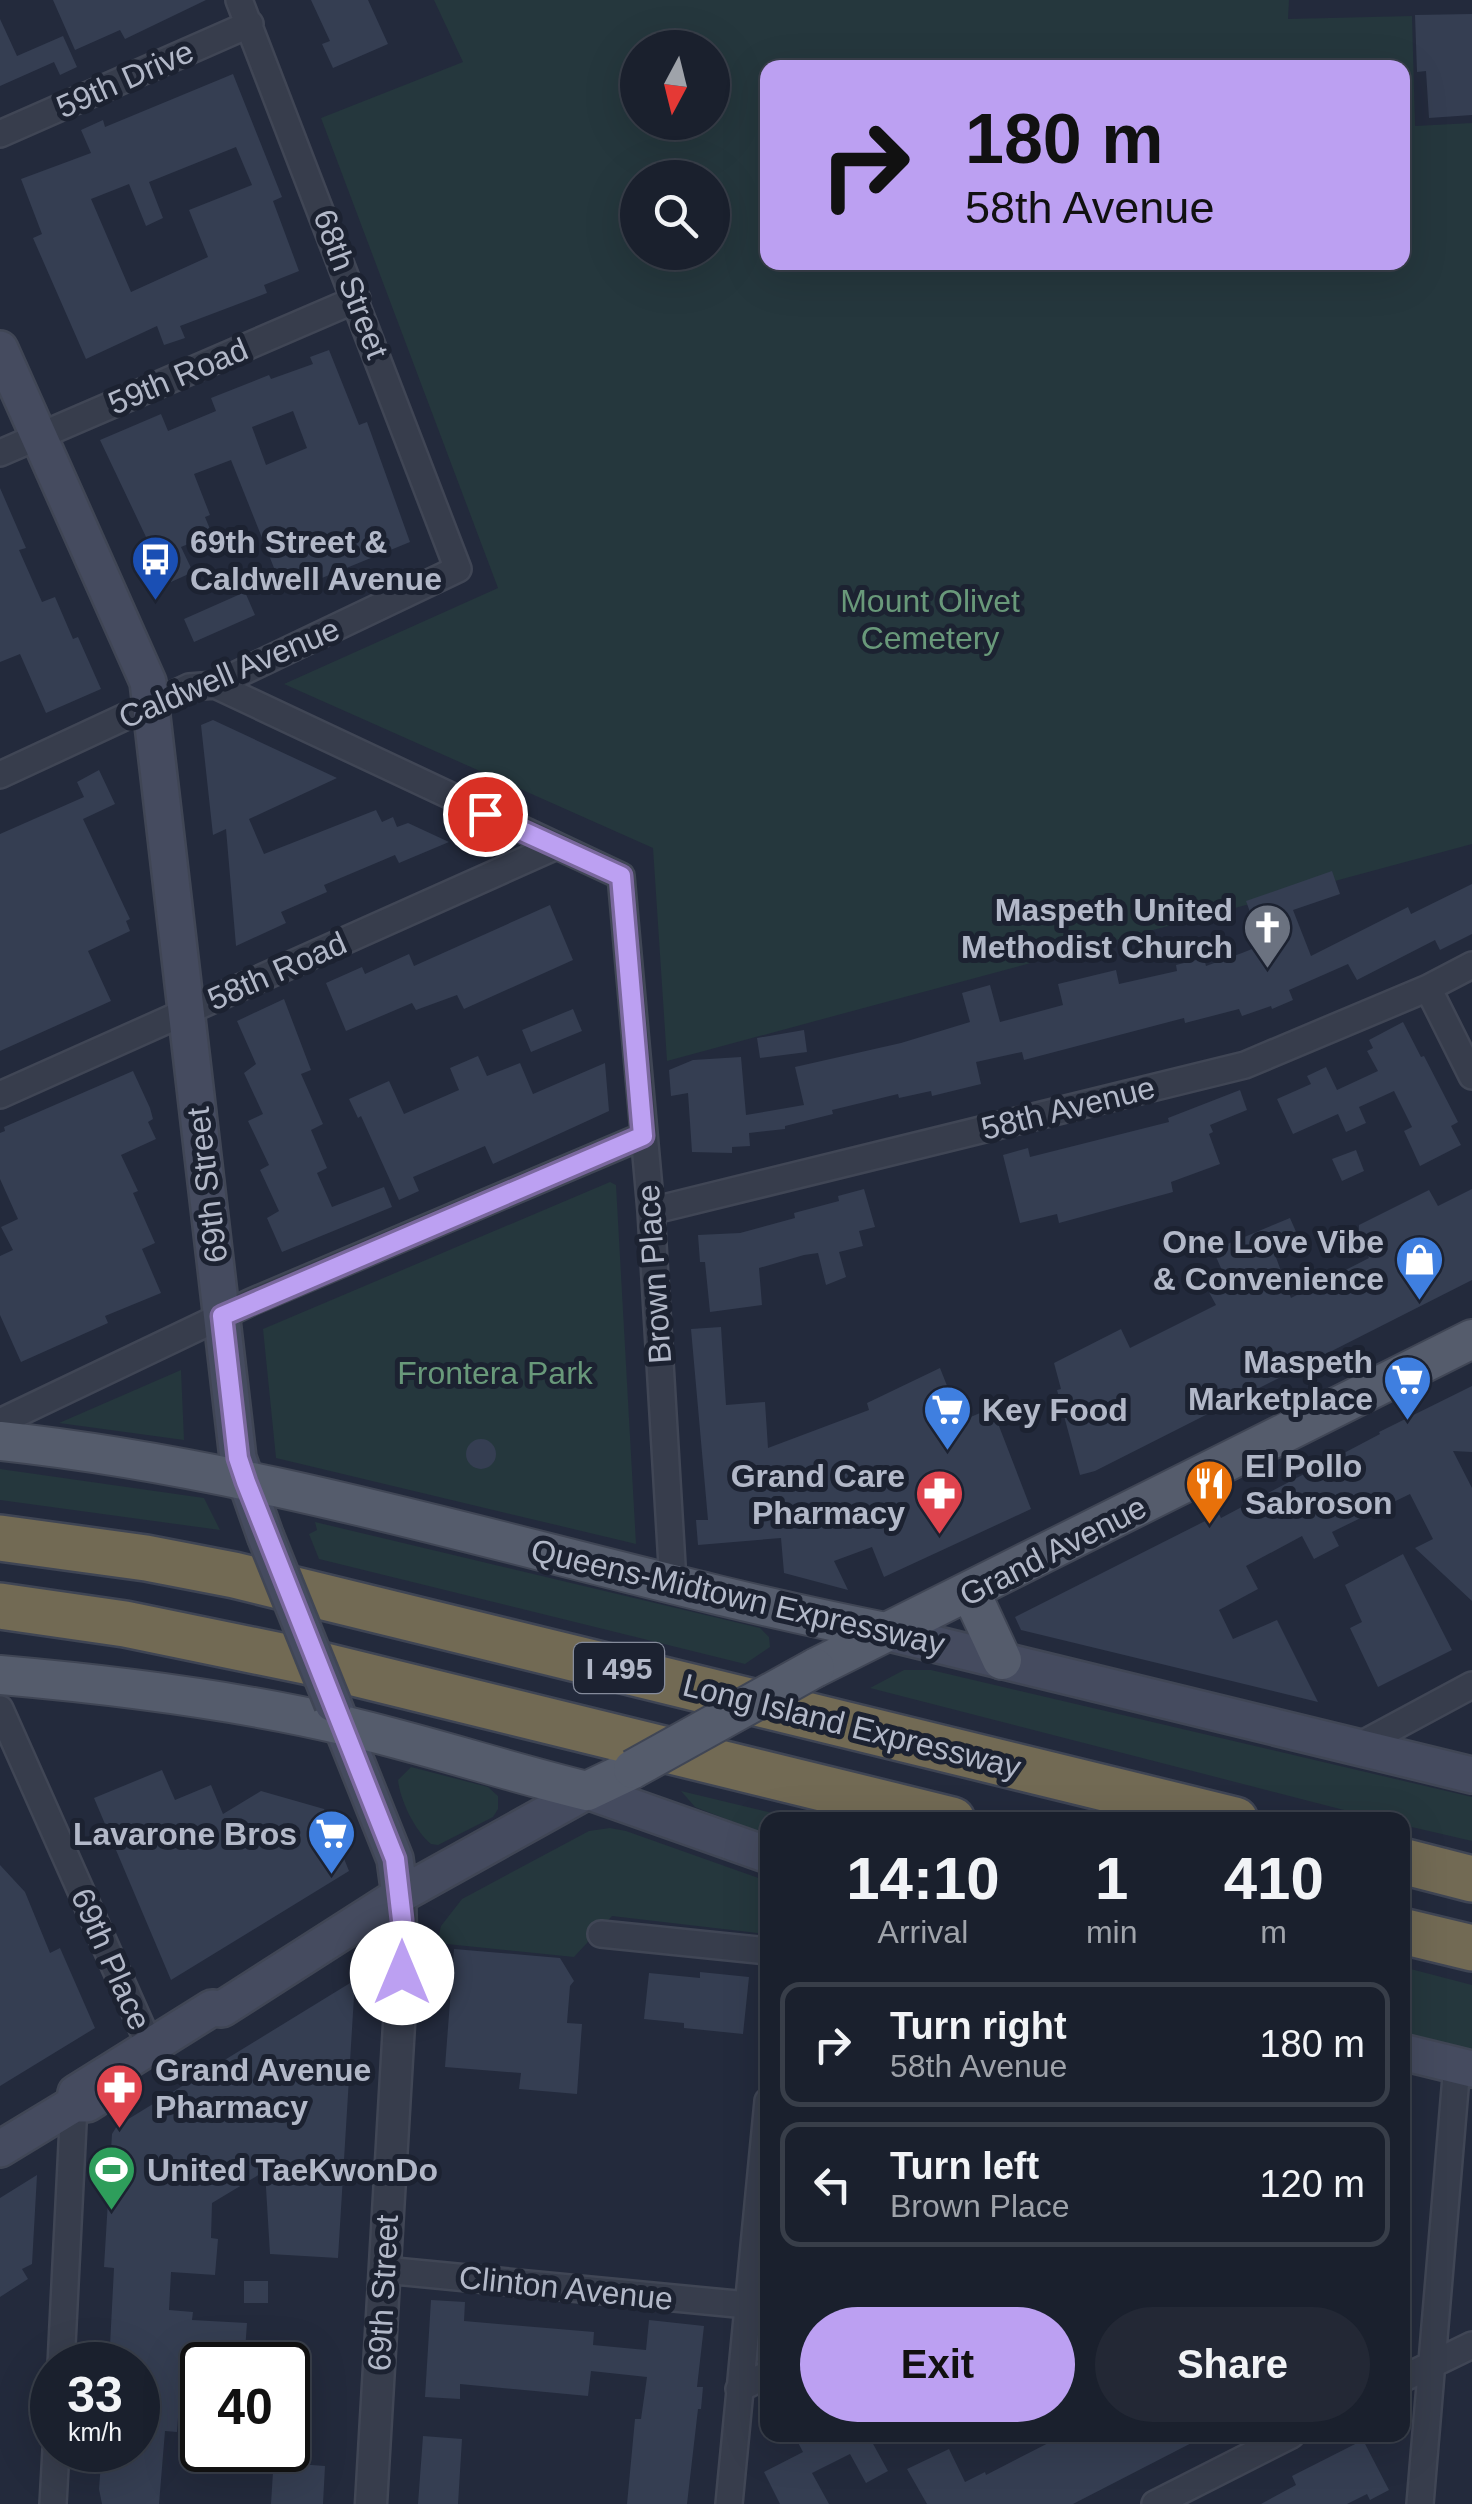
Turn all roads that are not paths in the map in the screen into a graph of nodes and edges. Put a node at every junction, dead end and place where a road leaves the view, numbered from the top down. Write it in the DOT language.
graph roads {
  1 [pos="239,0"];
  2 [pos="250,24"];
  3 [pos="0,134"];
  4 [pos="357,300"];
  5 [pos="0,348"];
  6 [pos="38,437"];
  7 [pos="0,453"];
  8 [pos="458,569"];
  9 [pos="215,685"];
  10 [pos="151,703"];
  11 [pos="0,775"];
  12 [pos="554,847"];
  13 [pos="1472,966"];
  14 [pos="1428,988"];
  15 [pos="186,1012"];
  16 [pos="1472,1076"];
  17 [pos="0,1095"];
  18 [pos="643,1136"];
  19 [pos="650,1210"];
  20 [pos="222,1316"];
  21 [pos="1472,1339"];
  22 [pos="0,1422"];
  23 [pos="0,1441"];
  24 [pos="246,1482"];
  25 [pos="0,1538"];
  26 [pos="673,1582"];
  27 [pos="971,1593"];
  28 [pos="0,1606"];
  29 [pos="886,1632"];
  30 [pos="1002,1660"];
  31 [pos="0,1675"];
  32 [pos="1472,1685"];
  33 [pos="0,1710"];
  34 [pos="337,1714"];
  35 [pos="1355,1748"];
  36 [pos="1472,1774"];
  37 [pos="587,1792"];
  38 [pos="919,1812"];
  39 [pos="1201,1812"];
  40 [pos="760,1852"];
  41 [pos="1410,1864"];
  42 [pos="1472,1878"];
  43 [pos="400,1895"];
  44 [pos="1410,1933"];
  45 [pos="601,1934"];
  46 [pos="1472,1948"];
  47 [pos="760,1950"];
  48 [pos="222,2009"];
  49 [pos="150,2044"];
  50 [pos="1410,2054"];
  51 [pos="1464,2067"];
  52 [pos="74,2104"];
  53 [pos="0,2149"];
  54 [pos="760,2179"];
  55 [pos="384,2270"];
  56 [pos="747,2305"];
  57 [pos="62,2342"];
  58 [pos="1472,2345"];
  59 [pos="1432,2364"];
  60 [pos="1410,2374"];
  61 [pos="760,2378"];
  62 [pos="739,2389"];
  63 [pos="1277,2442"];
  64 [pos="55,2472"];
  65 [pos="53,2504"];
  66 [pos="371,2504"];
  67 [pos="729,2504"];
  68 [pos="1154,2504"];
  69 [pos="1420,2504"];
  1 -- 2 [label="street, 68th Street"];
  2 -- 3 [label="street, 59th Drive"];
  2 -- 4 [label="street, 68th Street"];
  4 -- 6 [label="street, 59th Road"];
  4 -- 8 [label="street, 68th Street"];
  5 -- 6 [label="main road, 69th Street"];
  6 -- 7 [label="street, 59th Road"];
  6 -- 10 [label="main road, 69th Street"];
  8 -- 9 [label="street, Caldwell Avenue"];
  9 -- 10 [label="street, Caldwell Avenue"];
  9 -- 12 [label="street, Brown Place"];
  10 -- 11 [label="street, Caldwell Avenue"];
  10 -- 15 [label="main road, 69th Street"];
  12 -- 15 [label="street, 58th Road"];
  12 -- 18 [label="street, Brown Place"];
  13 -- 14 [label="street, 58th Avenue"];
  14 -- 16 [label="street"];
  14 -- 19 [label="street, 58th Avenue"];
  15 -- 17 [label="street, 58th Road"];
  15 -- 20 [label="main road, 69th Street"];
  18 -- 19 [label="street, Brown Place"];
  18 -- 20 [label="street"];
  19 -- 26 [label="street, Brown Place"];
  20 -- 22 [label="street"];
  20 -- 24 [label="main road, 69th Street"];
  21 -- 27 [label="main road, Grand Avenue"];
  23 -- 24 [label="main road, Queens-Midtown Expressway"];
  24 -- 26 [label="main road, Queens-Midtown Expressway"];
  24 -- 34 [label="main road, 69th Street, bridge"];
  25 -- 39 [label="highway, Long Island Expressway / I 495"];
  26 -- 29 [label="main road, Queens-Midtown Expressway"];
  27 -- 29 [label="main road, Grand Avenue"];
  27 -- 30 [label="main road"];
  28 -- 38 [label="highway, Long Island Expressway / I 495"];
  29 -- 30 [label="main road, Queens-Midtown Expressway"];
  29 -- 37 [label="main road, Grand Avenue, bridge"];
  30 -- 35 [label="main road, Queens-Midtown Expressway"];
  31 -- 34 [label="main road"];
  32 -- 35 [label="street"];
  33 -- 49 [label="street, 69th Place"];
  34 -- 37 [label="main road"];
  34 -- 43 [label="main road, 69th Street"];
  35 -- 36 [label="main road, Queens-Midtown Expressway"];
  37 -- 40 [label="main road"];
  37 -- 43 [label="main road, Grand Avenue"];
  41 -- 42 [label="highway"];
  43 -- 48 [label="main road, Grand Avenue"];
  43 -- 55 [label="street, 69th Street"];
  44 -- 46 [label="highway"];
  45 -- 47 [label="street"];
  48 -- 49 [label="main road, Grand Avenue"];
  48 -- 52 [label="main road, Grand Avenue"];
  49 -- 52 [label="main road, Grand Avenue"];
  50 -- 51 [label="main road"];
  51 -- 59 [label="street"];
  52 -- 53 [label="main road, Grand Avenue"];
  52 -- 57 [label="street"];
  54 -- 56 [label="street"];
  55 -- 56 [label="street, Clinton Avenue"];
  55 -- 66 [label="street, 69th Street"];
  56 -- 62 [label="street"];
  58 -- 59 [label="street"];
  59 -- 60 [label="street"];
  59 -- 69 [label="street"];
  61 -- 62 [label="street"];
  62 -- 67 [label="street"];
  63 -- 68 [label="street"];
  64 -- 65 [label="street"];
}
